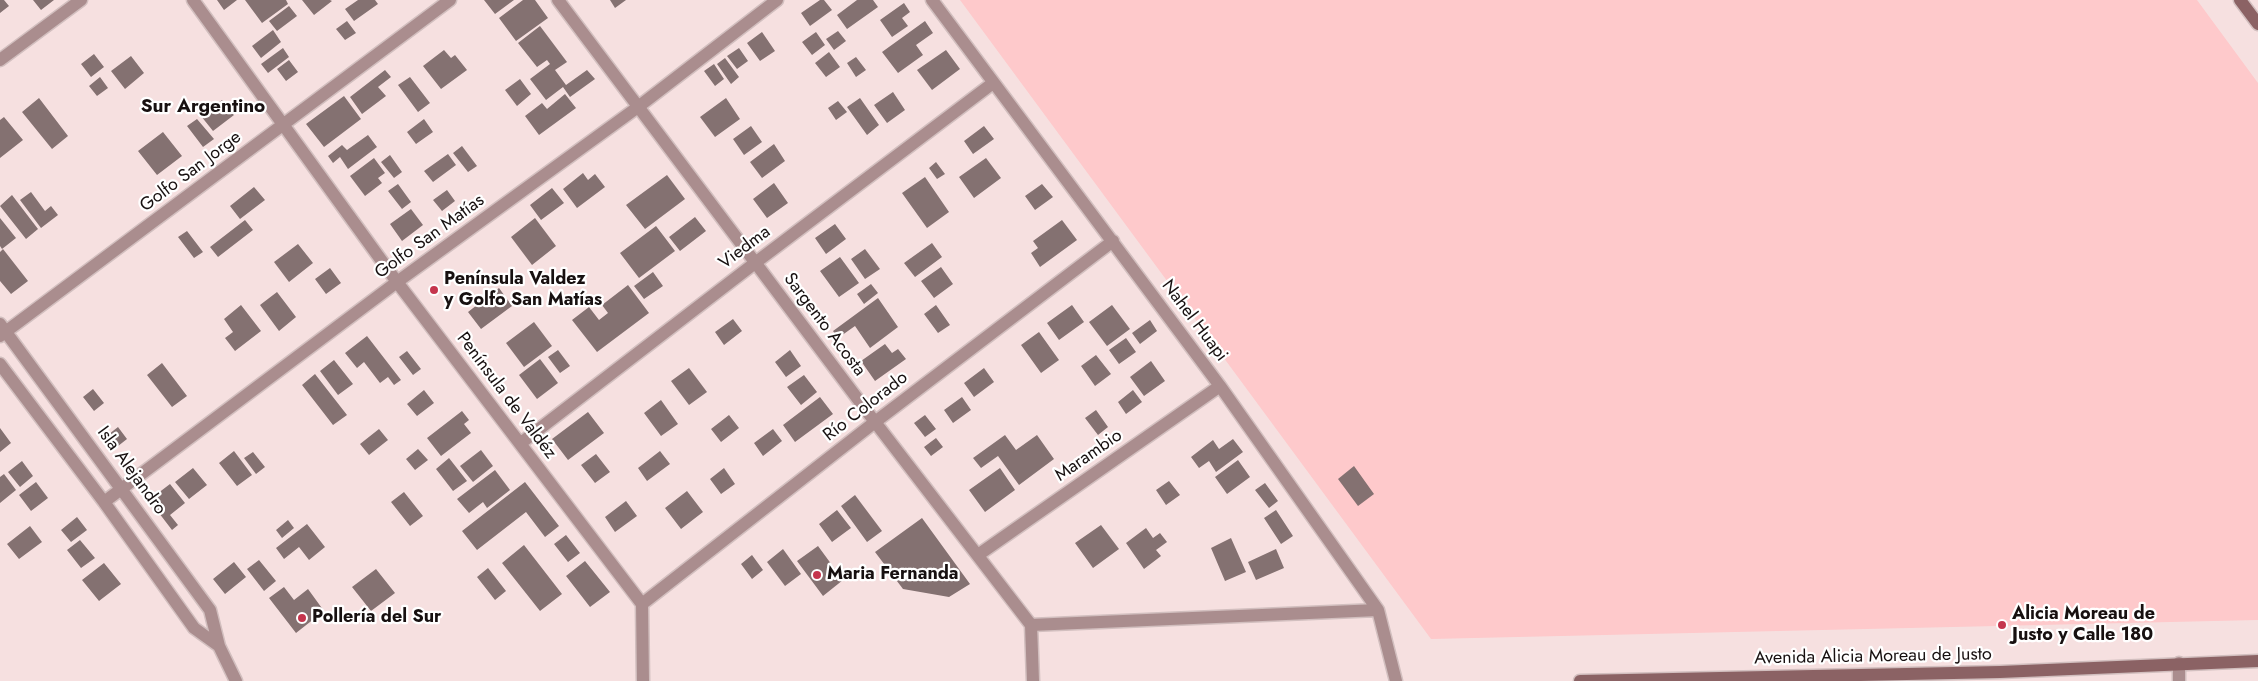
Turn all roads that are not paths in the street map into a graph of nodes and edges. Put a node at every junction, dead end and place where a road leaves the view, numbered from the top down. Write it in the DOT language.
graph roads {
  1 [pos="80,0"];
  2 [pos="193,0"];
  3 [pos="450,0"];
  4 [pos="558,0"];
  5 [pos="777,0"];
  6 [pos="932,0"];
  7 [pos="2240,0"];
  8 [pos="2256,19"];
  9 [pos="0,60"];
  10 [pos="993,83"];
  11 [pos="638,106"];
  12 [pos="283,125"];
  13 [pos="1113,241"];
  14 [pos="755,263"];
  15 [pos="397,282"];
  16 [pos="2,331"];
  17 [pos="0,364"];
  18 [pos="1220,386"];
  19 [pos="875,422"];
  20 [pos="521,444"];
  21 [pos="122,487"];
  22 [pos="104,502"];
  23 [pos="978,555"];
  24 [pos="642,604"];
  25 [pos="1378,610"];
  26 [pos="1030,625"];
  27 [pos="219,646"];
  28 [pos="2258,661"];
  29 [pos="2179,664"];
  30 [pos="2000,676"];
  31 [pos="236,681"];
  32 [pos="642,681"];
  33 [pos="1033,681"];
  34 [pos="1396,681"];
  35 [pos="1580,681"];
  36 [pos="2179,681"];
  1 -- 9 [label="street"];
  2 -- 12 [label="street, Península de Valdéz"];
  3 -- 12 [label="street, Golfo San Jorge"];
  4 -- 11 [label="street, Sargento Acosta"];
  5 -- 11 [label="street, Golfo San Matías"];
  6 -- 10 [label="street, Nahel Huapi"];
  7 -- 8 [label="main road"];
  10 -- 13 [label="street, Nahel Huapi"];
  10 -- 14 [label="street, Viedma"];
  11 -- 14 [label="street, Sargento Acosta"];
  11 -- 15 [label="street, Golfo San Matías"];
  12 -- 15 [label="street, Península de Valdéz"];
  12 -- 16 [label="street, Golfo San Jorge"];
  13 -- 18 [label="street, Nahel Huapi"];
  13 -- 19 [label="street, Río Colorado"];
  14 -- 19 [label="street, Sargento Acosta"];
  14 -- 20 [label="street, Viedma"];
  15 -- 20 [label="street, Península de Valdéz"];
  15 -- 21 [label="street, Golfo San Matías"];
  16 -- 21 [label="street, Isla Alejandro"];
  17 -- 22 [label="street, Isla Alejandro"];
  18 -- 23 [label="street, Marambio"];
  18 -- 25 [label="street, Nahel Huapi"];
  19 -- 23 [label="street, Sargento Acosta"];
  19 -- 24 [label="street, Río Colorado"];
  20 -- 24 [label="street, Península de Valdéz"];
  21 -- 22 [label="street, Golfo San Matías"];
  21 -- 27 [label="street, Isla Alejandro"];
  22 -- 27 [label="street, Isla Alejandro"];
  23 -- 26 [label="street, Sargento Acosta"];
  24 -- 32 [label="street"];
  25 -- 26 [label="street"];
  25 -- 34 [label="street, Nahel Huapi"];
  26 -- 33 [label="street"];
  27 -- 31 [label="street, Isla Alejandro"];
  28 -- 29 [label="main road, Avenida Alicia Moreau de Justo"];
  29 -- 30 [label="main road, Avenida Alicia Moreau de Justo"];
  29 -- 36 [label="street"];
  30 -- 35 [label="main road, Avenida Alicia Moreau de Justo"];
}
